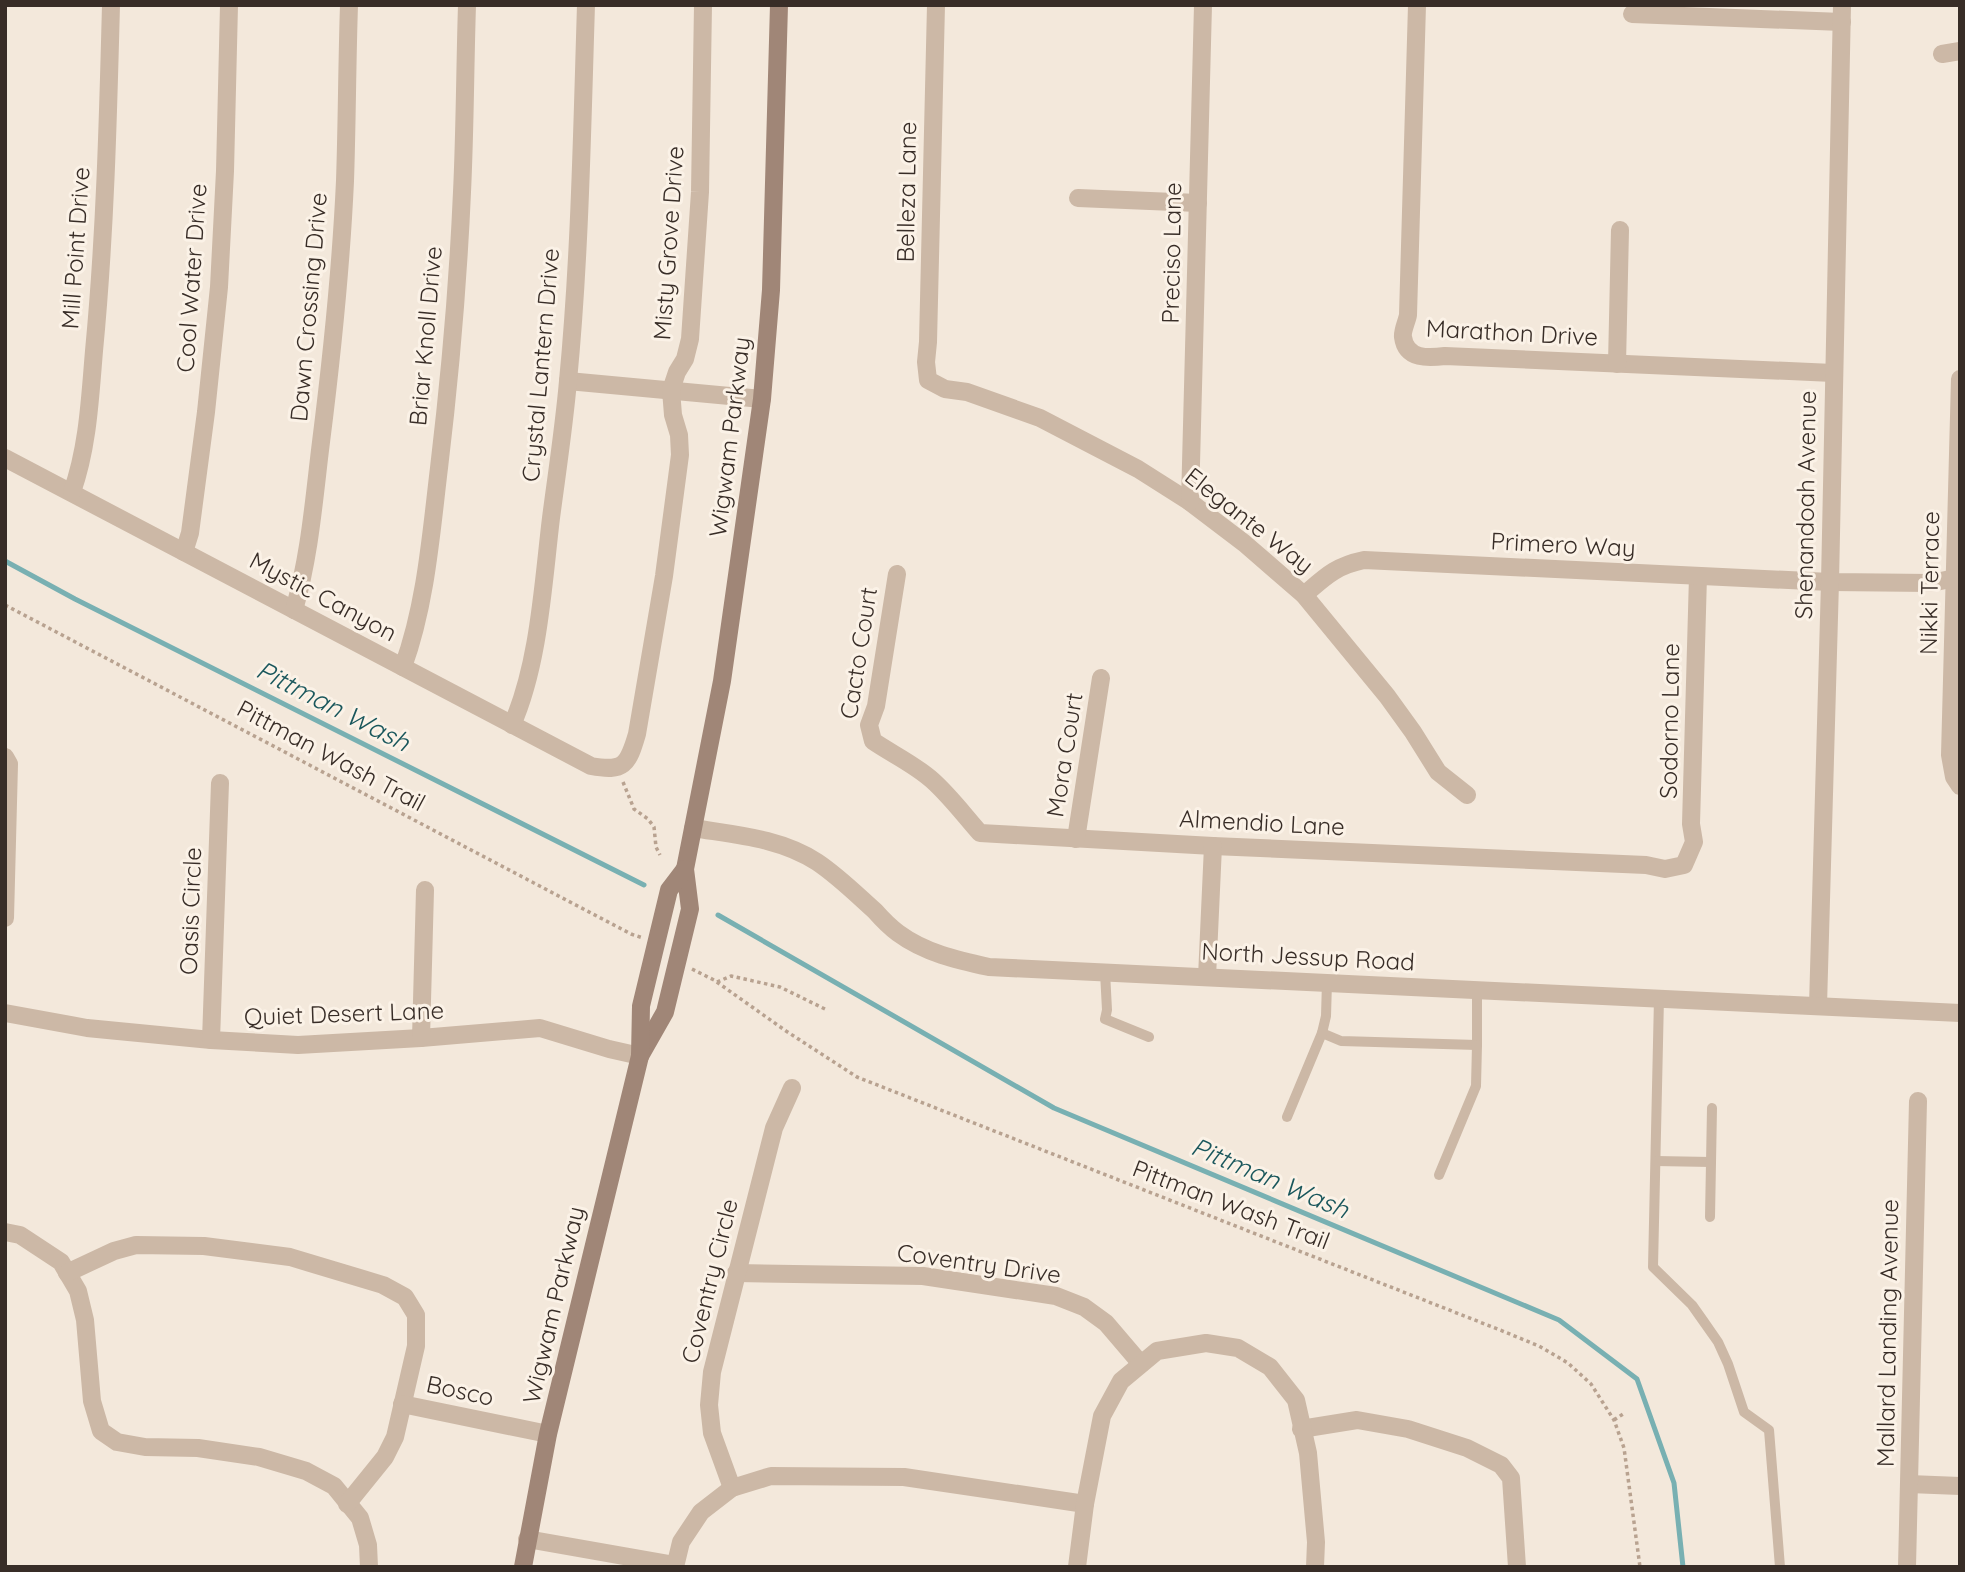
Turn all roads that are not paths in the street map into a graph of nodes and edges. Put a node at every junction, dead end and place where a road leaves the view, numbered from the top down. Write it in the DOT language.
graph roads {
  1 [pos="111,5"];
  2 [pos="229,5"];
  3 [pos="349,5"];
  4 [pos="467,5"];
  5 [pos="586,5"];
  6 [pos="704,5"];
  7 [pos="779,5"];
  8 [pos="936,5"];
  9 [pos="1203,5"];
  10 [pos="1417,5"];
  11 [pos="1632,14"];
  12 [pos="1842,14"];
  13 [pos="1078,198"];
  14 [pos="1198,203"];
  15 [pos="1620,230"];
  16 [pos="1617,363"];
  17 [pos="1833,373"];
  18 [pos="1960,379"];
  19 [pos="928,380"];
  20 [pos="568,381"];
  21 [pos="671,390"];
  22 [pos="762,399"];
  23 [pos="5,458"];
  24 [pos="72,492"];
  25 [pos="1190,502"];
  26 [pos="184,552"];
  27 [pos="897,574"];
  28 [pos="1698,576"];
  29 [pos="1957,578"];
  30 [pos="1830,582"];
  31 [pos="1304,595"];
  32 [pos="294,610"];
  33 [pos="403,667"];
  34 [pos="1101,678"];
  35 [pos="512,725"];
  36 [pos="873,741"];
  37 [pos="5,757"];
  38 [pos="220,783"];
  39 [pos="1960,786"];
  40 [pos="1467,795"];
  41 [pos="693,828"];
  42 [pos="1076,839"];
  43 [pos="1213,846"];
  44 [pos="1684,865"];
  45 [pos="685,869"];
  46 [pos="425,890"];
  47 [pos="5,918"];
  48 [pos="1105,972"];
  49 [pos="1207,977"];
  50 [pos="1328,982"];
  51 [pos="1477,989"];
  52 [pos="1659,998"];
  53 [pos="1818,1006"];
  54 [pos="5,1013"];
  55 [pos="1960,1013"];
  56 [pos="1322,1033"];
  57 [pos="1149,1037"];
  58 [pos="421,1038"];
  59 [pos="211,1040"];
  60 [pos="1477,1045"];
  61 [pos="640,1056"];
  62 [pos="792,1088"];
  63 [pos="1918,1101"];
  64 [pos="1712,1108"];
  65 [pos="1287,1117"];
  66 [pos="1656,1161"];
  67 [pos="1711,1162"];
  68 [pos="1439,1175"];
  69 [pos="1710,1217"];
  70 [pos="5,1232"];
  71 [pos="67,1273"];
  72 [pos="736,1273"];
  73 [pos="1141,1364"];
  74 [pos="402,1404"];
  75 [pos="1301,1429"];
  76 [pos="548,1434"];
  77 [pos="1909,1484"];
  78 [pos="1960,1486"];
  79 [pos="733,1488"];
  80 [pos="347,1504"];
  81 [pos="1084,1504"];
  82 [pos="527,1539"];
  83 [pos="675,1566"];
  84 [pos="369,1567"];
  85 [pos="523,1567"];
  86 [pos="1077,1567"];
  87 [pos="1315,1567"];
  88 [pos="1517,1567"];
  89 [pos="1780,1567"];
  90 [pos="1907,1567"];
  1 -- 24 [label="street, Mill Point Drive"];
  2 -- 26 [label="street, Cool Water Drive"];
  3 -- 32 [label="street, Dawn Crossing Drive"];
  4 -- 33 [label="street, Briar Knoll Drive"];
  5 -- 20 [label="street, Crystal Lantern Drive"];
  6 -- 21 [label="street, Misty Grove Drive"];
  7 -- 22 [label="main road, Wigwam Parkway"];
  8 -- 19 [label="street, Belleza Lane"];
  9 -- 14 [label="street, Preciso Lane"];
  10 -- 16 [label="street, Marathon Drive"];
  11 -- 12 [label="street"];
  12 -- 17 [label="street, Shenandoah Avenue"];
  13 -- 14 [label="street"];
  14 -- 25 [label="street, Preciso Lane"];
  15 -- 16 [label="street"];
  16 -- 17 [label="street, Marathon Drive"];
  17 -- 30 [label="street, Shenandoah Avenue"];
  18 -- 29 [label="street, Nikki Terrace"];
  19 -- 25 [label="street, Elegante Way"];
  20 -- 21 [label="street"];
  20 -- 35 [label="street, Crystal Lantern Drive"];
  21 -- 22 [label="street"];
  21 -- 35 [label="street, Mystic Canyon"];
  22 -- 41 [label="main road, Wigwam Parkway"];
  23 -- 24 [label="street, Mystic Canyon"];
  24 -- 26 [label="street, Mystic Canyon"];
  25 -- 31 [label="street, Elegante Way"];
  26 -- 32 [label="street, Mystic Canyon"];
  27 -- 36 [label="street, Cacto Court"];
  28 -- 30 [label="street, Primero Way"];
  28 -- 31 [label="street, Primero Way"];
  28 -- 44 [label="street, Sodorno Lane"];
  29 -- 30 [label="street, Primero Way"];
  29 -- 39 [label="street, Nikki Terrace"];
  30 -- 53 [label="street, Shenandoah Avenue"];
  31 -- 40 [label="street, Elegante Way"];
  32 -- 33 [label="street, Mystic Canyon"];
  33 -- 35 [label="street, Mystic Canyon"];
  34 -- 42 [label="street, Mora Court"];
  36 -- 42 [label="street, Almendio Lane"];
  37 -- 47 [label="street"];
  38 -- 59 [label="street, Oasis Circle"];
  41 -- 45 [label="main road, Wigwam Parkway"];
  41 -- 48 [label="street, North Jessup Road"];
  42 -- 43 [label="street, Almendio Lane"];
  43 -- 44 [label="street, Almendio Lane"];
  43 -- 49 [label="street"];
  45 -- 61 [label="main road, Wigwam Parkway"];
  45 -- 61 [label="main road, Wigwam Parkway"];
  46 -- 58 [label="street"];
  48 -- 49 [label="street, North Jessup Road"];
  48 -- 57 [label="lane"];
  49 -- 50 [label="street, North Jessup Road"];
  50 -- 51 [label="street, North Jessup Road"];
  50 -- 56 [label="lane"];
  51 -- 52 [label="street, North Jessup Road"];
  51 -- 60 [label="lane"];
  52 -- 53 [label="street, North Jessup Road"];
  52 -- 66 [label="lane"];
  53 -- 55 [label="street, North Jessup Road"];
  54 -- 59 [label="street, Quiet Desert Lane"];
  56 -- 60 [label="lane"];
  56 -- 65 [label="lane"];
  58 -- 59 [label="street, Quiet Desert Lane"];
  58 -- 61 [label="street, Quiet Desert Lane"];
  60 -- 68 [label="lane"];
  61 -- 76 [label="main road, Wigwam Parkway"];
  62 -- 72 [label="street, Coventry Circle"];
  63 -- 77 [label="street, Mallard Landing Avenue"];
  64 -- 67 [label="lane"];
  66 -- 67 [label="lane"];
  66 -- 89 [label="lane"];
  67 -- 69 [label="lane"];
  70 -- 71 [label="street"];
  71 -- 74 [label="street"];
  71 -- 80 [label="street"];
  72 -- 73 [label="street, Coventry Drive"];
  72 -- 79 [label="street, Coventry Circle"];
  73 -- 75 [label="street"];
  73 -- 81 [label="street"];
  74 -- 76 [label="street, Bosco"];
  74 -- 80 [label="street"];
  75 -- 87 [label="street"];
  75 -- 88 [label="street"];
  76 -- 82 [label="main road, Wigwam Parkway"];
  77 -- 78 [label="street"];
  77 -- 90 [label="street, Mallard Landing Avenue"];
  79 -- 81 [label="street"];
  79 -- 83 [label="street"];
  80 -- 84 [label="street"];
  81 -- 86 [label="street"];
  82 -- 83 [label="street"];
  82 -- 85 [label="main road, Wigwam Parkway"];
}
